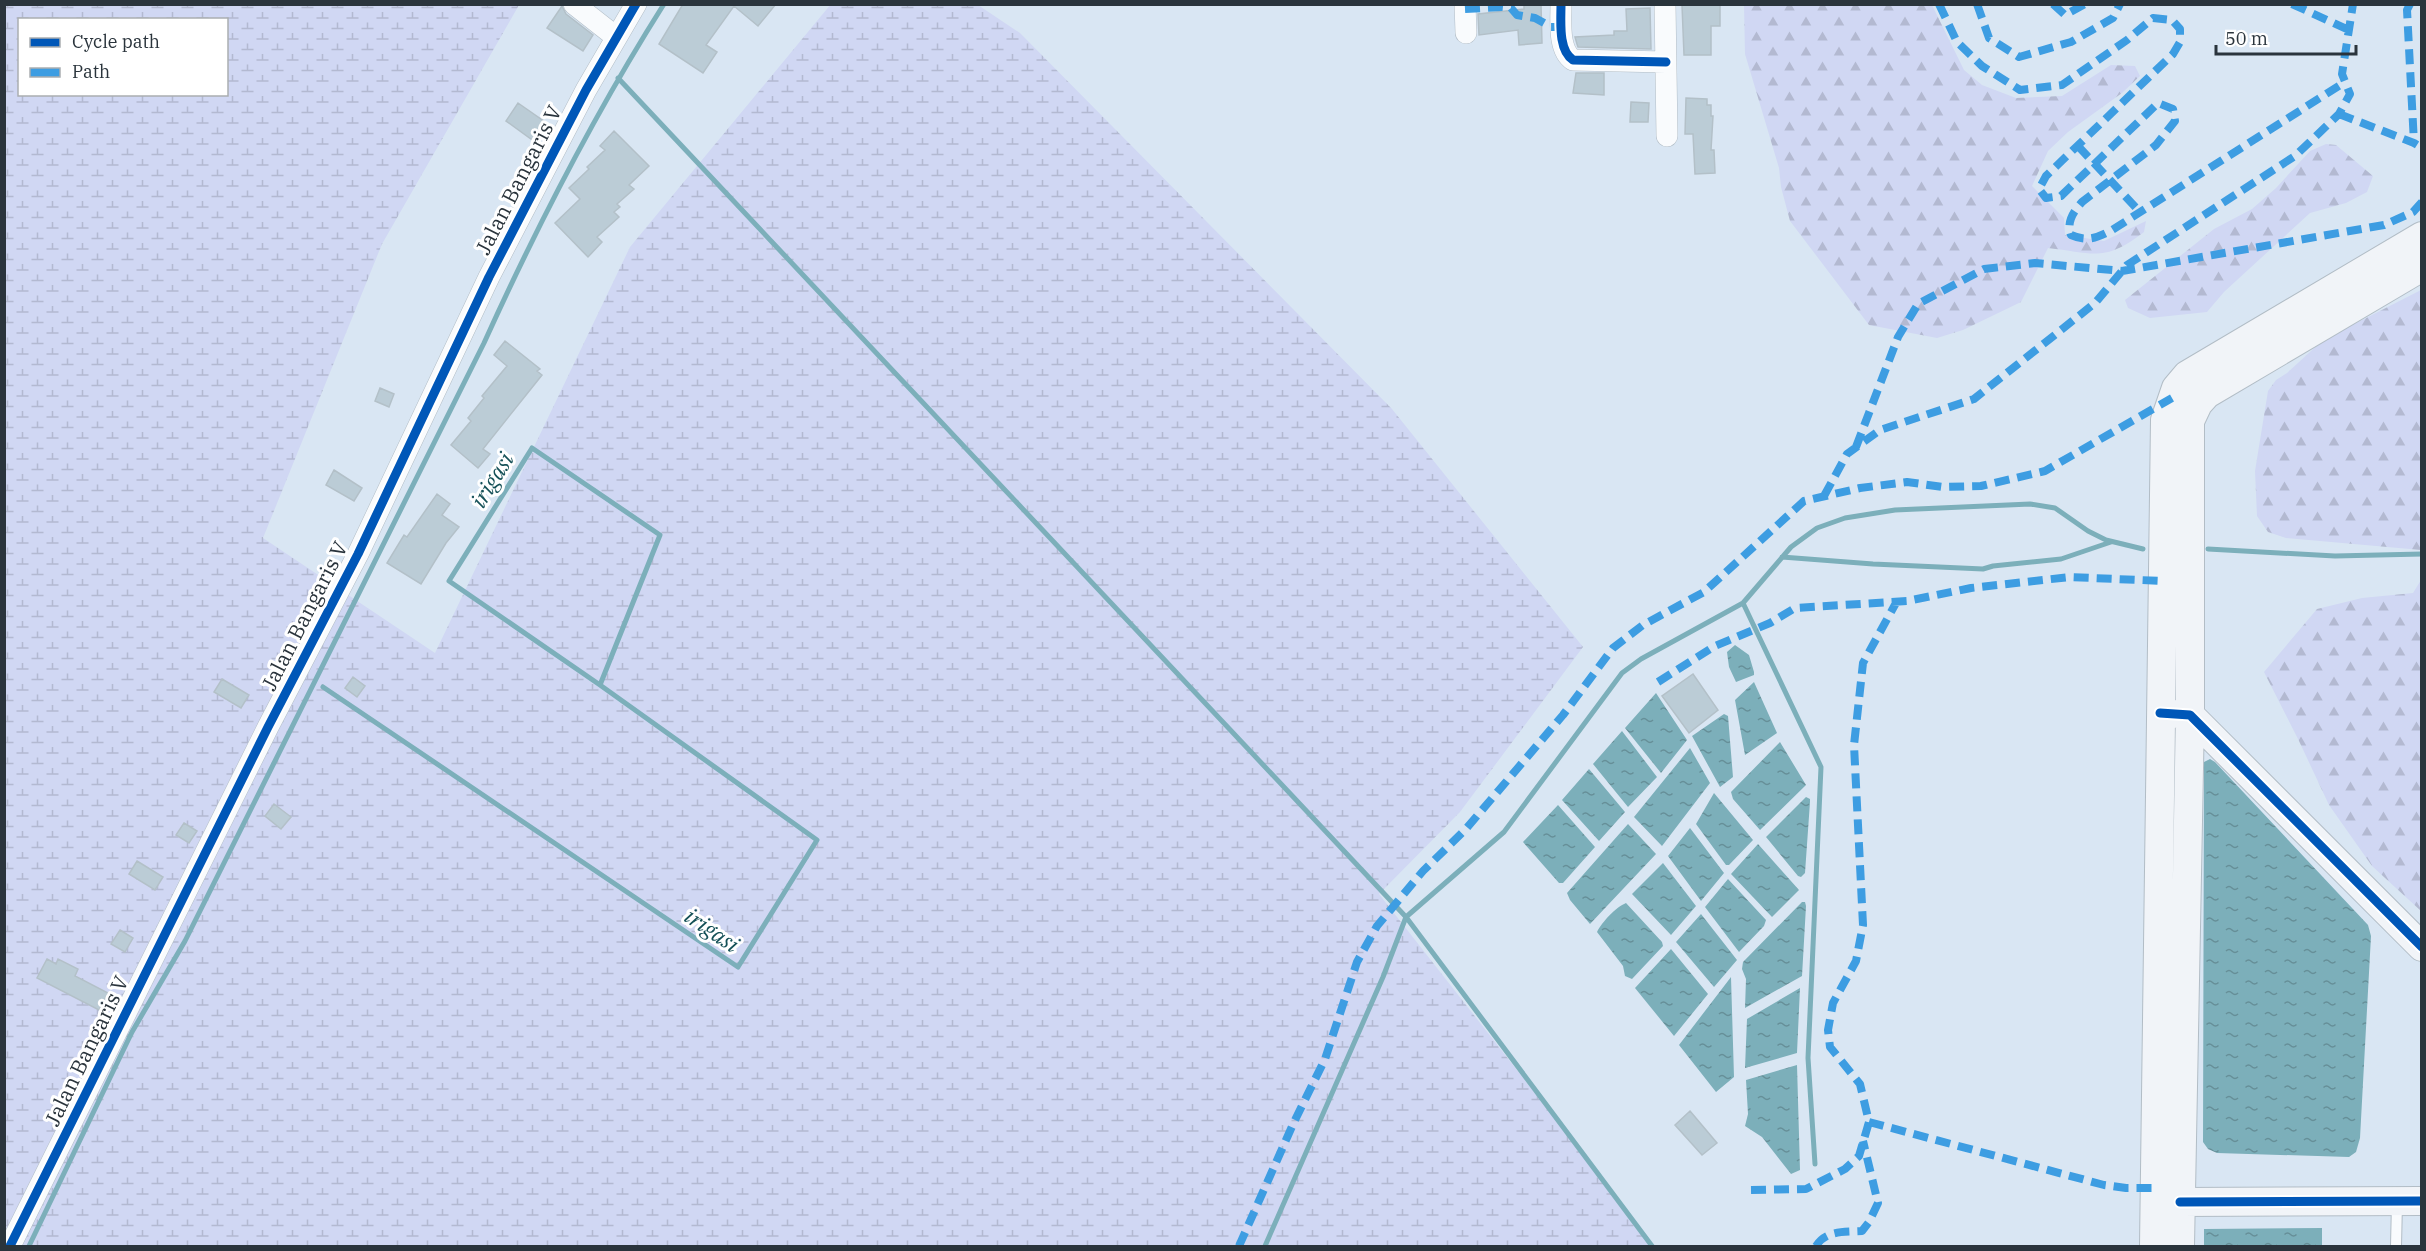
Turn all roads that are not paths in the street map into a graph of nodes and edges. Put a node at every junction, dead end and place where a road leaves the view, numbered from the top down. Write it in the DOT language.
graph roads {
  1 [pos="574,4"];
  2 [pos="636,4"];
  3 [pos="1465,4"];
  4 [pos="1561,4"];
  5 [pos="1665,4"];
  6 [pos="1466,33"];
  7 [pos="616,37"];
  8 [pos="1666,62"];
  9 [pos="1667,136"];
  10 [pos="2421,236"];
  11 [pos="2421,267"];
  12 [pos="2177,543"];
  13 [pos="2176,581"];
  14 [pos="2160,713"];
  15 [pos="2190,715"];
  16 [pos="2421,947"];
  17 [pos="2409,1201"];
  18 [pos="2180,1202"];
  19 [pos="10,1246"];
  20 [pos="2154,1246"];
  21 [pos="2180,1246"];
  22 [pos="2396,1246"];
  1 -- 7 [label="street"];
  2 -- 7 [label="street, Jalan Bangaris V"];
  3 -- 6 [label="street"];
  4 -- 8 [label="street"];
  5 -- 8 [label="street"];
  7 -- 19 [label="street, Jalan Bangaris V"];
  8 -- 9 [label="street"];
  10 -- 12 [label="main road"];
  11 -- 12 [label="main road"];
  12 -- 13 [label="main road"];
  13 -- 14 [label="main road"];
  13 -- 15 [label="main road"];
  14 -- 15 [label="main road"];
  14 -- 20 [label="main road"];
  15 -- 16 [label="main road"];
  15 -- 18 [label="main road"];
  17 -- 18 [label="main road"];
  17 -- 22 [label="lane"];
  18 -- 21 [label="main road"];
}
